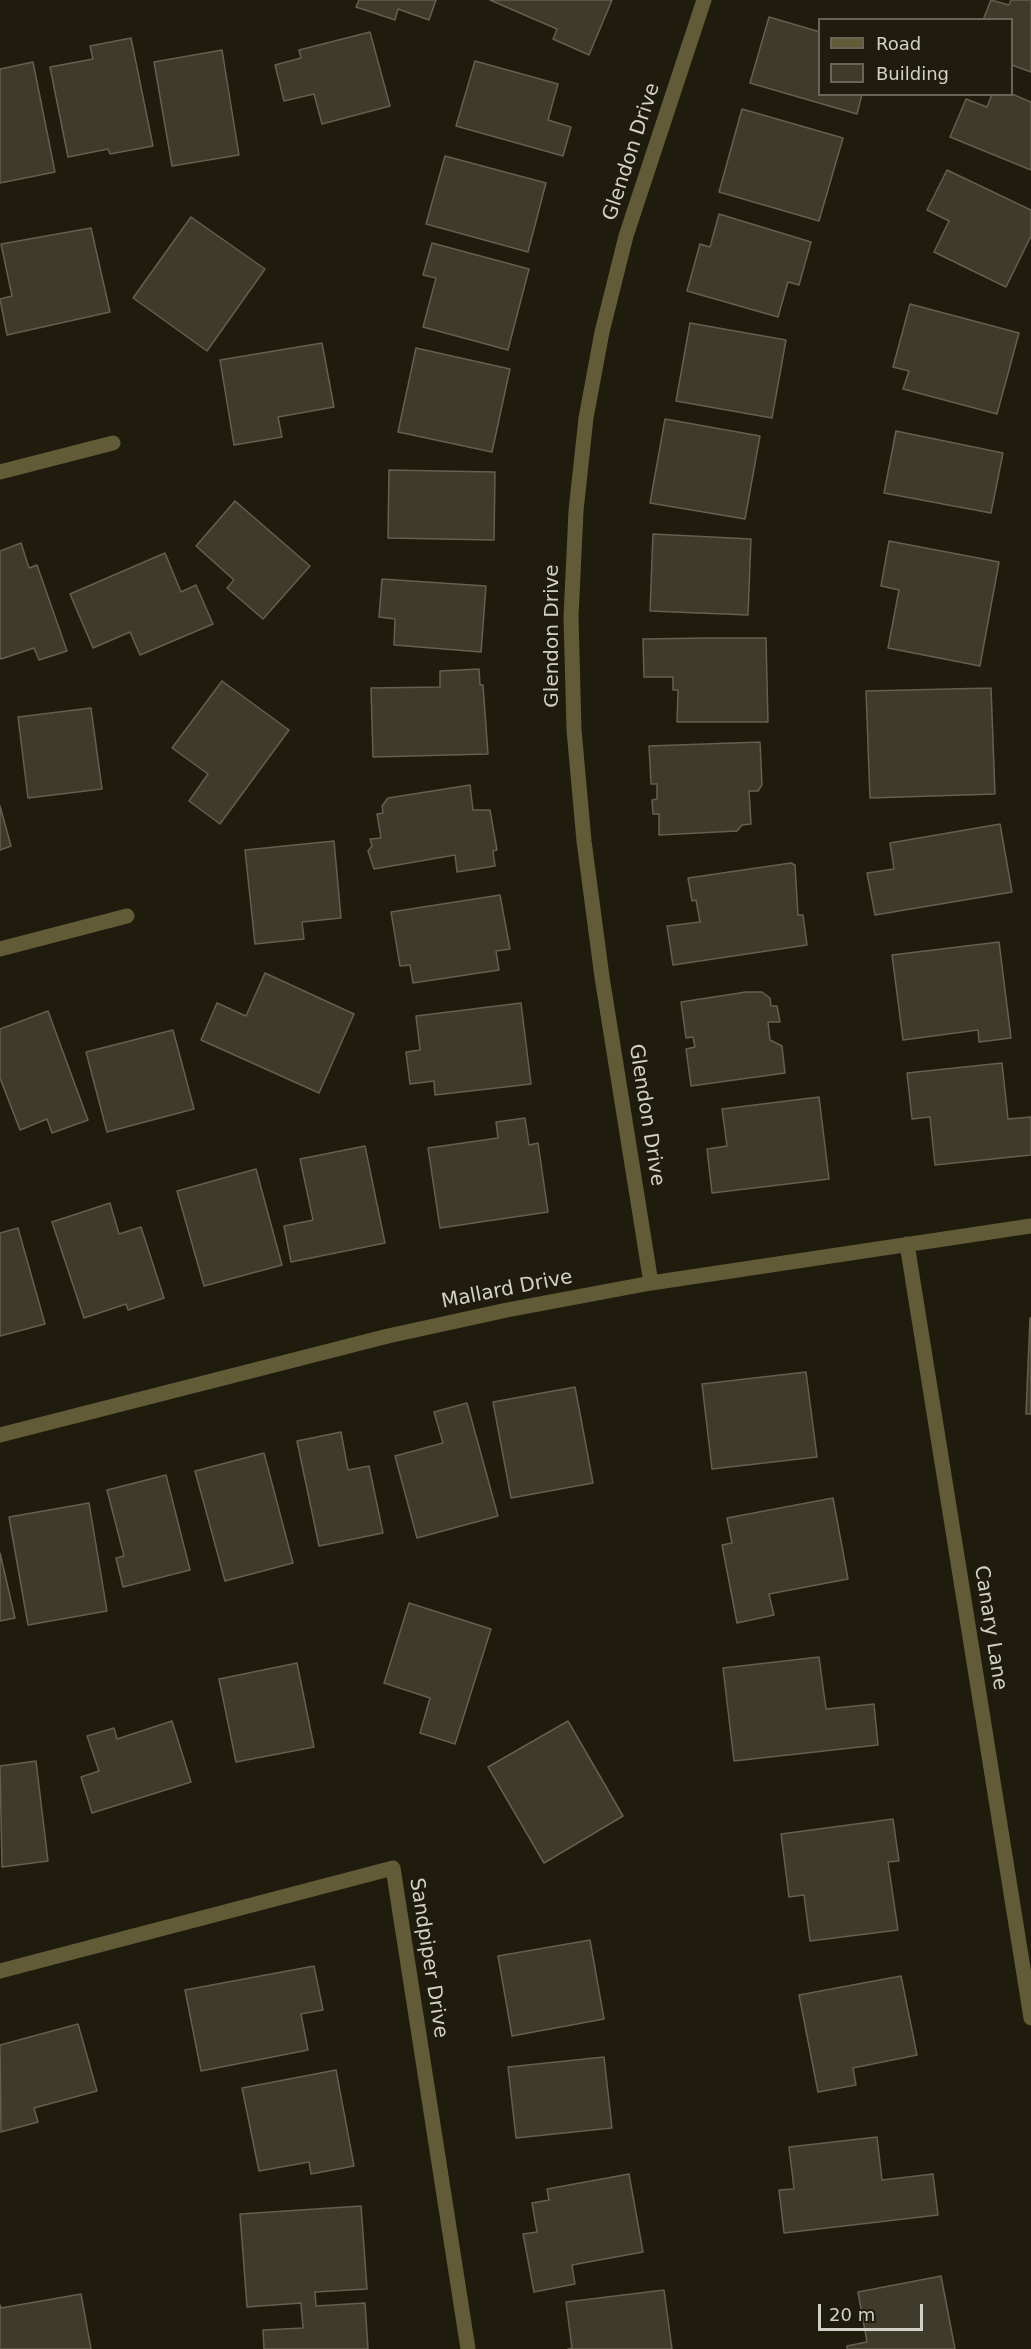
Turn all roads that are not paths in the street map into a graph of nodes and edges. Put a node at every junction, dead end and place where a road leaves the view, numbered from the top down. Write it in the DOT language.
graph roads {
  1 [pos="704,0"];
  2 [pos="113,443"];
  3 [pos="0,472"];
  4 [pos="128,916"];
  5 [pos="0,949"];
  6 [pos="1031,1226"];
  7 [pos="908,1244"];
  8 [pos="651,1283"];
  9 [pos="0,1435"];
  10 [pos="0,1971"];
  11 [pos="1031,2018"];
  12 [pos="468,2349"];
  1 -- 8 [label="street, Glendon Drive"];
  2 -- 3 [label="street"];
  4 -- 5 [label="street"];
  6 -- 7 [label="street, Mallard Drive"];
  7 -- 8 [label="street, Mallard Drive"];
  7 -- 11 [label="street, Canary Lane"];
  8 -- 9 [label="street, Mallard Drive"];
  10 -- 12 [label="street, Sandpiper Drive"];
}
